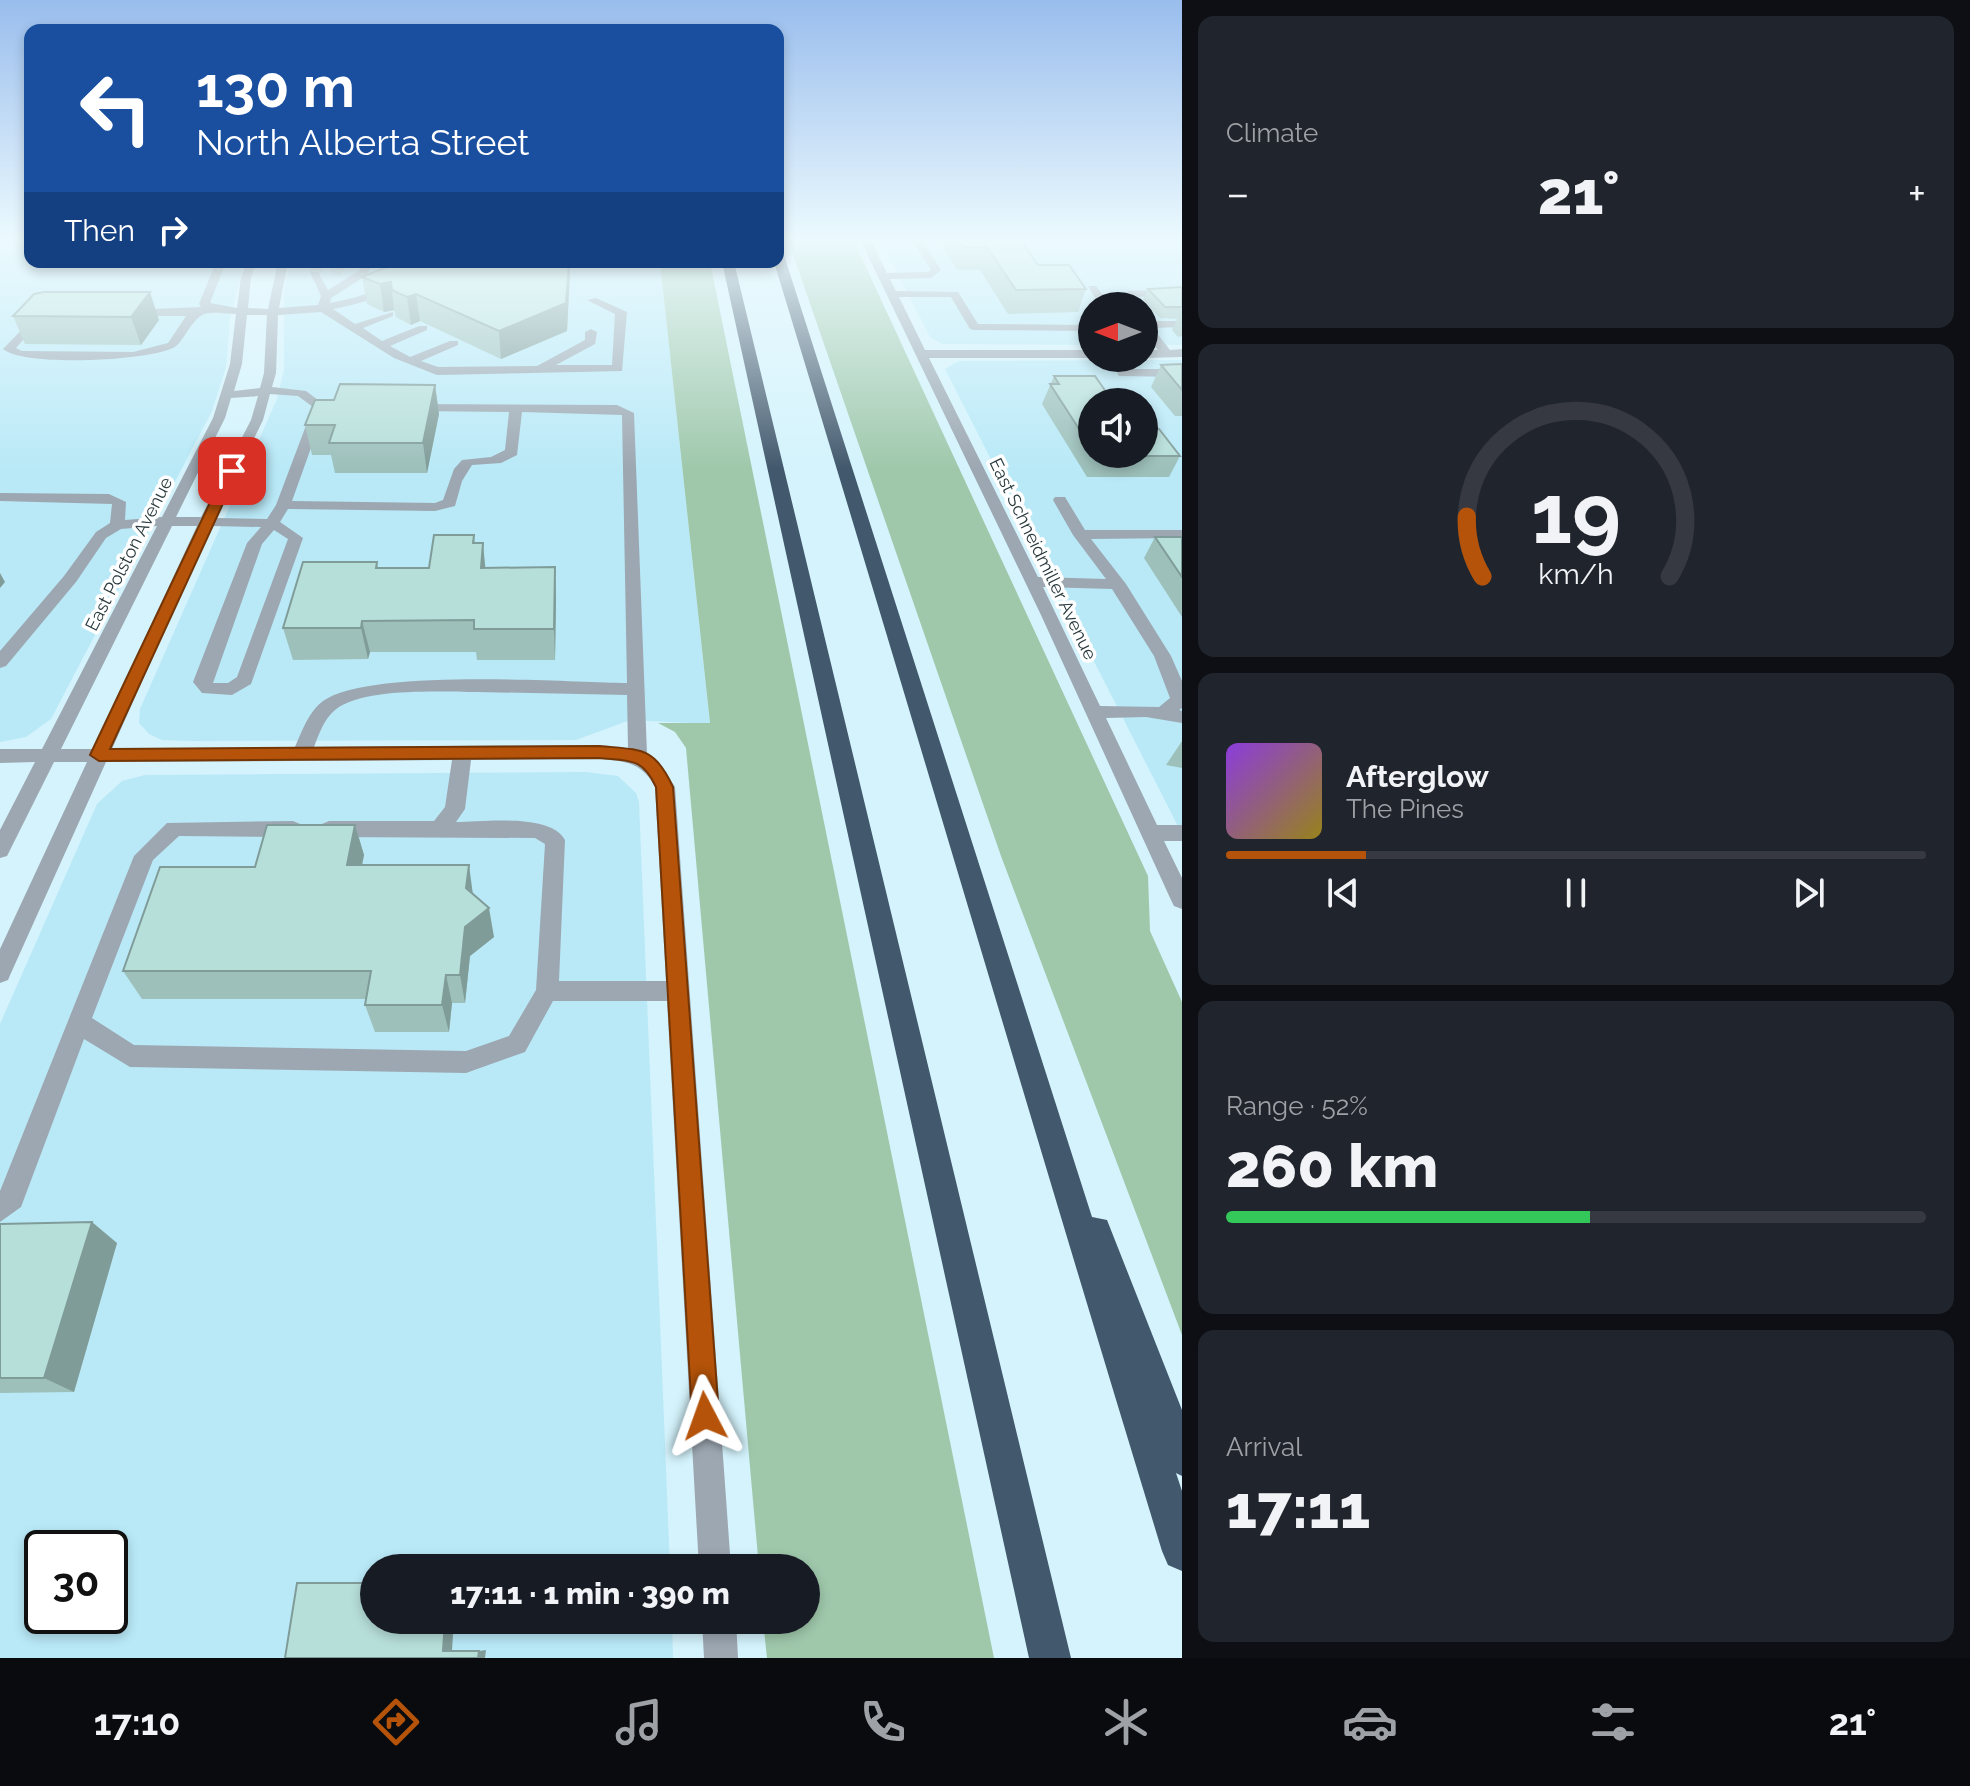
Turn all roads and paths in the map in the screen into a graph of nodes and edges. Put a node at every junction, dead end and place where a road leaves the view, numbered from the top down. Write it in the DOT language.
graph roads {
  1 [pos="193,314"];
  2 [pos="241,314"];
  3 [pos="273,314"];
  4 [pos="340,314"];
  5 [pos="388,314"];
  6 [pos="621,314"];
  7 [pos="740,314"];
  8 [pos="797,314"];
  9 [pos="902,314"];
  10 [pos="966,314"];
  11 [pos="46,315"];
  12 [pos="1158,321"];
  13 [pos="1182,324"];
  14 [pos="354,328"];
  15 [pos="423,328"];
  16 [pos="1078,328"];
  17 [pos="591,332"];
  18 [pos="1158,342"];
  19 [pos="454,343"];
  20 [pos="381,345"];
  21 [pos="1158,353"];
  22 [pos="1182,353"];
  23 [pos="921,354"];
  24 [pos="1078,354"];
  25 [pos="1167,354"];
  26 [pos="410,361"];
  27 [pos="537,371"];
  28 [pos="1123,373"];
  29 [pos="1182,373"];
  30 [pos="266,393"];
  31 [pos="229,395"];
  32 [pos="395,407"];
  33 [pos="516,408"];
  34 [pos="0,497"];
  35 [pos="1060,500"];
  36 [pos="283,505"];
  37 [pos="168,522"];
  38 [pos="206,522"];
  39 [pos="272,523"];
  40 [pos="117,525"];
  41 [pos="1182,534"];
  42 [pos="1080,535"];
  43 [pos="1033,582"];
  44 [pos="1118,584"];
  45 [pos="0,662"];
  46 [pos="1178,677"];
  47 [pos="635,689"];
  48 [pos="1095,712"];
  49 [pos="1163,713"];
  50 [pos="1182,717"];
  51 [pos="462,753"];
  52 [pos="302,754"];
  53 [pos="48,755"];
  54 [pos="99,755"];
  55 [pos="0,756"];
  56 [pos="638,756"];
  57 [pos="439,829"];
  58 [pos="1152,833"];
  59 [pos="1182,833"];
  60 [pos="0,850"];
  61 [pos="1182,900"];
  62 [pos="0,973"];
  63 [pos="1000,978"];
  64 [pos="547,991"];
  65 [pos="678,991"];
  66 [pos="79,1022"];
  67 [pos="0,1209"];
  68 [pos="1182,1457"];
  69 [pos="1182,1551"];
  70 [pos="714,1554"];
  71 [pos="720,1634"];
  72 [pos="721,1658"];
  73 [pos="1050,1658"];
  1 -- 11 [label="street"];
  2 -- 31 [label="street, East Polston Avenue"];
  3 -- 30 [label="street"];
  4 -- 14 [label="street"];
  5 -- 14 [label="street"];
  6 -- 27 [label="street"];
  7 -- 73 [label="highway"];
  8 -- 63 [label="highway"];
  9 -- 23 [label="street, East Schneidmiller Avenue"];
  10 -- 16 [label="street"];
  12 -- 13 [label="street"];
  14 -- 20 [label="street"];
  15 -- 20 [label="street"];
  17 -- 27 [label="street"];
  18 -- 25 [label="street"];
  19 -- 26 [label="street"];
  20 -- 26 [label="street"];
  21 -- 25 [label="street"];
  22 -- 25 [label="street"];
  23 -- 24 [label="street"];
  23 -- 43 [label="street, East Schneidmiller Avenue"];
  26 -- 27 [label="street"];
  28 -- 29 [label="street"];
  30 -- 31 [label="street"];
  30 -- 36 [label="street"];
  30 -- 38 [label="street"];
  31 -- 37 [label="street, East Polston Avenue"];
  32 -- 33 [label="street"];
  33 -- 36 [label="street"];
  33 -- 47 [label="street"];
  34 -- 40 [label="street"];
  35 -- 42 [label="street"];
  36 -- 39 [label="street"];
  37 -- 38 [label="street"];
  37 -- 40 [label="street"];
  37 -- 53 [label="street, East Polston Avenue"];
  38 -- 39 [label="street"];
  38 -- 54 [label="street"];
  39 -- 39 [label="street"];
  40 -- 45 [label="street"];
  41 -- 42 [label="street"];
  42 -- 44 [label="street"];
  43 -- 44 [label="street"];
  43 -- 48 [label="street, East Schneidmiller Avenue"];
  44 -- 46 [label="street"];
  46 -- 49 [label="street"];
  47 -- 52 [label="street"];
  47 -- 56 [label="street"];
  48 -- 49 [label="street"];
  48 -- 58 [label="street, East Schneidmiller Avenue"];
  49 -- 50 [label="street"];
  51 -- 52 [label="street"];
  51 -- 56 [label="street"];
  51 -- 57 [label="street"];
  52 -- 54 [label="street"];
  53 -- 54 [label="street"];
  53 -- 55 [label="street"];
  53 -- 60 [label="street, East Polston Avenue"];
  54 -- 62 [label="street"];
  56 -- 65 [label="street"];
  57 -- 64 [label="street"];
  57 -- 66 [label="street"];
  58 -- 59 [label="street"];
  58 -- 61 [label="street, East Schneidmiller Avenue"];
  63 -- 68 [label="highway"];
  63 -- 69 [label="highway"];
  64 -- 65 [label="street"];
  64 -- 66 [label="street"];
  65 -- 70 [label="street"];
  66 -- 67 [label="street"];
  71 -- 72 [label="street"];
}
